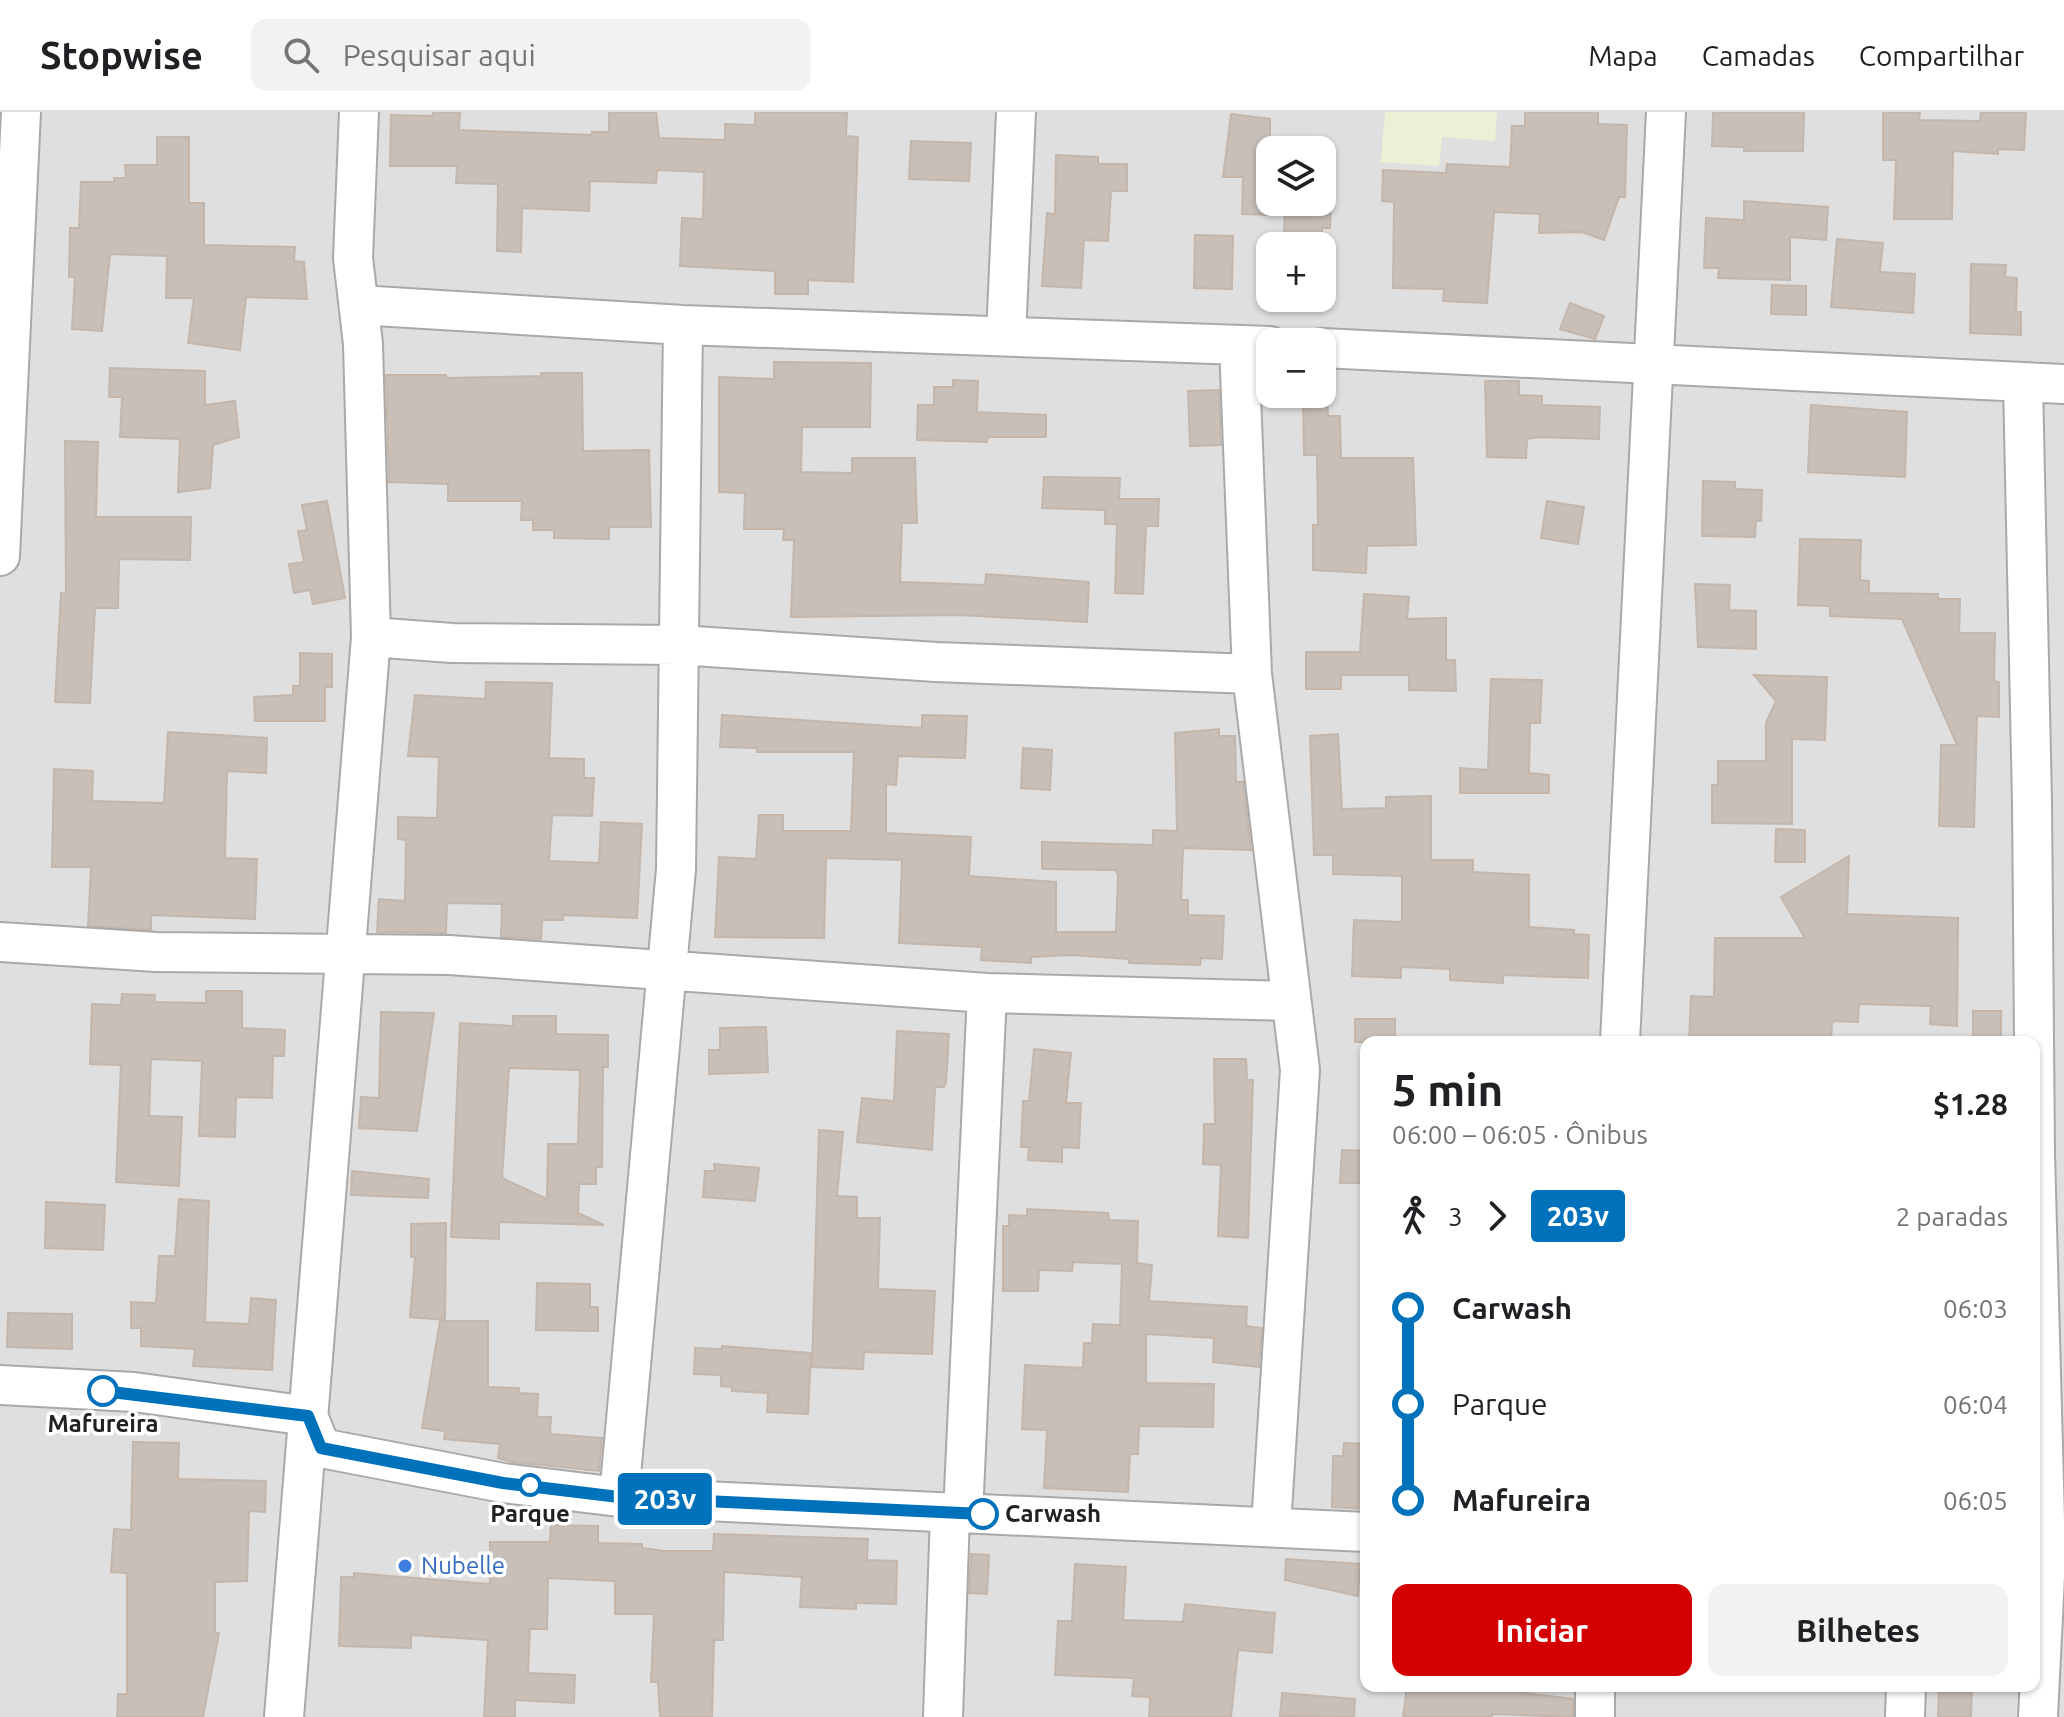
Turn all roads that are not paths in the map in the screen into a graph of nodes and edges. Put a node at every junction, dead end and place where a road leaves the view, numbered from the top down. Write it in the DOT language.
graph roads {
  1 [pos="21,112"];
  2 [pos="359,112"];
  3 [pos="1016,112"];
  4 [pos="1666,112"];
  5 [pos="7,264"];
  6 [pos="359,305"];
  7 [pos="683,325"];
  8 [pos="1006,336"];
  9 [pos="1255,345"];
  10 [pos="1336,349"];
  11 [pos="1656,363"];
  12 [pos="2023,383"];
  13 [pos="2064,384"];
  14 [pos="4,436"];
  15 [pos="0,556"];
  16 [pos="371,637"];
  17 [pos="679,645"];
  18 [pos="1252,674"];
  19 [pos="2048,801"];
  20 [pos="0,942"];
  21 [pos="345,955"];
  22 [pos="666,970"];
  23 [pos="987,993"];
  24 [pos="1289,1001"];
  25 [pos="1620,1036"];
  26 [pos="2050,1153"];
  27 [pos="0,1385"];
  28 [pos="308,1416"];
  29 [pos="619,1497"];
  30 [pos="956,1514"];
  31 [pos="1271,1526"];
  32 [pos="1360,1532"];
  33 [pos="2040,1556"];
  34 [pos="1595,1692"];
  35 [pos="1906,1692"];
  36 [pos="2038,1692"];
  37 [pos="284,1717"];
  38 [pos="943,1717"];
  39 [pos="1595,1717"];
  40 [pos="1905,1717"];
  41 [pos="2038,1717"];
  1 -- 5 [label="street"];
  2 -- 6 [label="street"];
  3 -- 8 [label="street"];
  4 -- 11 [label="street"];
  5 -- 14 [label="street"];
  6 -- 7 [label="street"];
  6 -- 16 [label="street"];
  7 -- 8 [label="street"];
  7 -- 17 [label="street"];
  8 -- 9 [label="street"];
  9 -- 18 [label="street"];
  10 -- 11 [label="street"];
  11 -- 12 [label="street"];
  11 -- 25 [label="street"];
  12 -- 13 [label="street"];
  12 -- 19 [label="street"];
  14 -- 15 [label="street"];
  16 -- 17 [label="street"];
  16 -- 21 [label="street"];
  17 -- 18 [label="street"];
  17 -- 22 [label="street"];
  18 -- 24 [label="street"];
  19 -- 26 [label="street"];
  20 -- 21 [label="street"];
  21 -- 22 [label="street"];
  21 -- 28 [label="street"];
  22 -- 23 [label="street"];
  22 -- 29 [label="street"];
  23 -- 24 [label="street"];
  23 -- 30 [label="street"];
  24 -- 31 [label="street"];
  26 -- 33 [label="street"];
  27 -- 28 [label="street"];
  28 -- 29 [label="street"];
  28 -- 37 [label="street"];
  29 -- 30 [label="street"];
  30 -- 31 [label="street"];
  30 -- 38 [label="street"];
  31 -- 32 [label="street"];
  34 -- 39 [label="street"];
  35 -- 40 [label="street"];
  36 -- 41 [label="street"];
}
